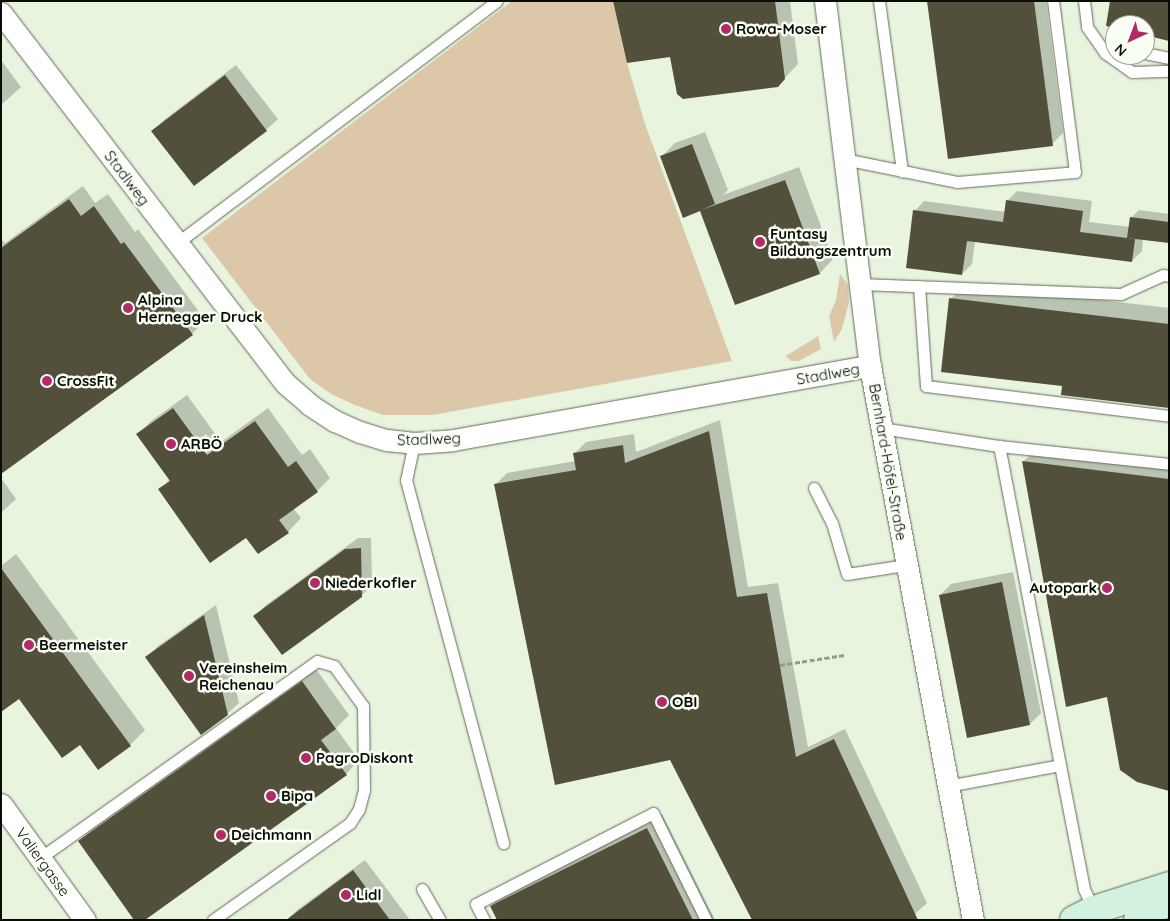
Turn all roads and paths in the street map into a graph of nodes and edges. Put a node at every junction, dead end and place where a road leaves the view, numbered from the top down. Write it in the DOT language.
graph roads {
  1 [pos="497,1"];
  2 [pos="825,1"];
  3 [pos="879,1"];
  4 [pos="1053,1"];
  5 [pos="1084,1"];
  6 [pos="1,13"];
  7 [pos="1155,55"];
  8 [pos="1169,58"];
  9 [pos="1169,71"];
  10 [pos="844,159"];
  11 [pos="902,171"];
  12 [pos="177,243"];
  13 [pos="1169,276"];
  14 [pos="860,284"];
  15 [pos="919,286"];
  16 [pos="870,366"];
  17 [pos="1169,416"];
  18 [pos="881,428"];
  19 [pos="414,443"];
  20 [pos="999,446"];
  21 [pos="1169,464"];
  22 [pos="814,488"];
  23 [pos="906,565"];
  24 [pos="844,655"];
  25 [pos="780,666"];
  26 [pos="1060,765"];
  27 [pos="947,786"];
  28 [pos="1,804"];
  29 [pos="503,843"];
  30 [pos="40,858"];
  31 [pos="1169,886"];
  32 [pos="422,889"];
  33 [pos="1169,901"];
  34 [pos="1089,916"];
  35 [pos="85,920"];
  36 [pos="213,920"];
  37 [pos="440,920"];
  38 [pos="484,920"];
  39 [pos="706,920"];
  40 [pos="973,920"];
  41 [pos="1138,920"];
  1 -- 12 [label="lane"];
  2 -- 10 [label="street, Bernhard-Höfel-Straße"];
  3 -- 11 [label="lane"];
  4 -- 11 [label="lane"];
  5 -- 9 [label="lane"];
  6 -- 12 [label="street, Stadlweg"];
  7 -- 8 [label="lane"];
  10 -- 11 [label="lane"];
  10 -- 14 [label="street, Bernhard-Höfel-Straße"];
  12 -- 19 [label="street, Stadlweg"];
  13 -- 15 [label="lane"];
  14 -- 15 [label="lane"];
  14 -- 16 [label="street, Bernhard-Höfel-Straße"];
  15 -- 17 [label="lane"];
  16 -- 18 [label="street, Bernhard-Höfel-Straße"];
  16 -- 19 [label="street, Stadlweg"];
  18 -- 20 [label="lane"];
  18 -- 23 [label="street, Bernhard-Höfel-Straße"];
  19 -- 29 [label="lane"];
  20 -- 21 [label="lane"];
  20 -- 26 [label="lane"];
  22 -- 23 [label="lane"];
  23 -- 27 [label="street, Bernhard-Höfel-Straße"];
  24 -- 25 [label="path"];
  26 -- 27 [label="lane"];
  26 -- 34 [label="lane"];
  27 -- 40 [label="street, Bernhard-Höfel-Straße"];
  28 -- 30 [label="street, Valiergasse"];
  30 -- 35 [label="street, Valiergasse"];
  30 -- 36 [label="lane"];
  31 -- 34 [label="main road"];
  32 -- 37 [label="lane"];
  33 -- 41 [label="main road"];
  38 -- 39 [label="lane"];
}
